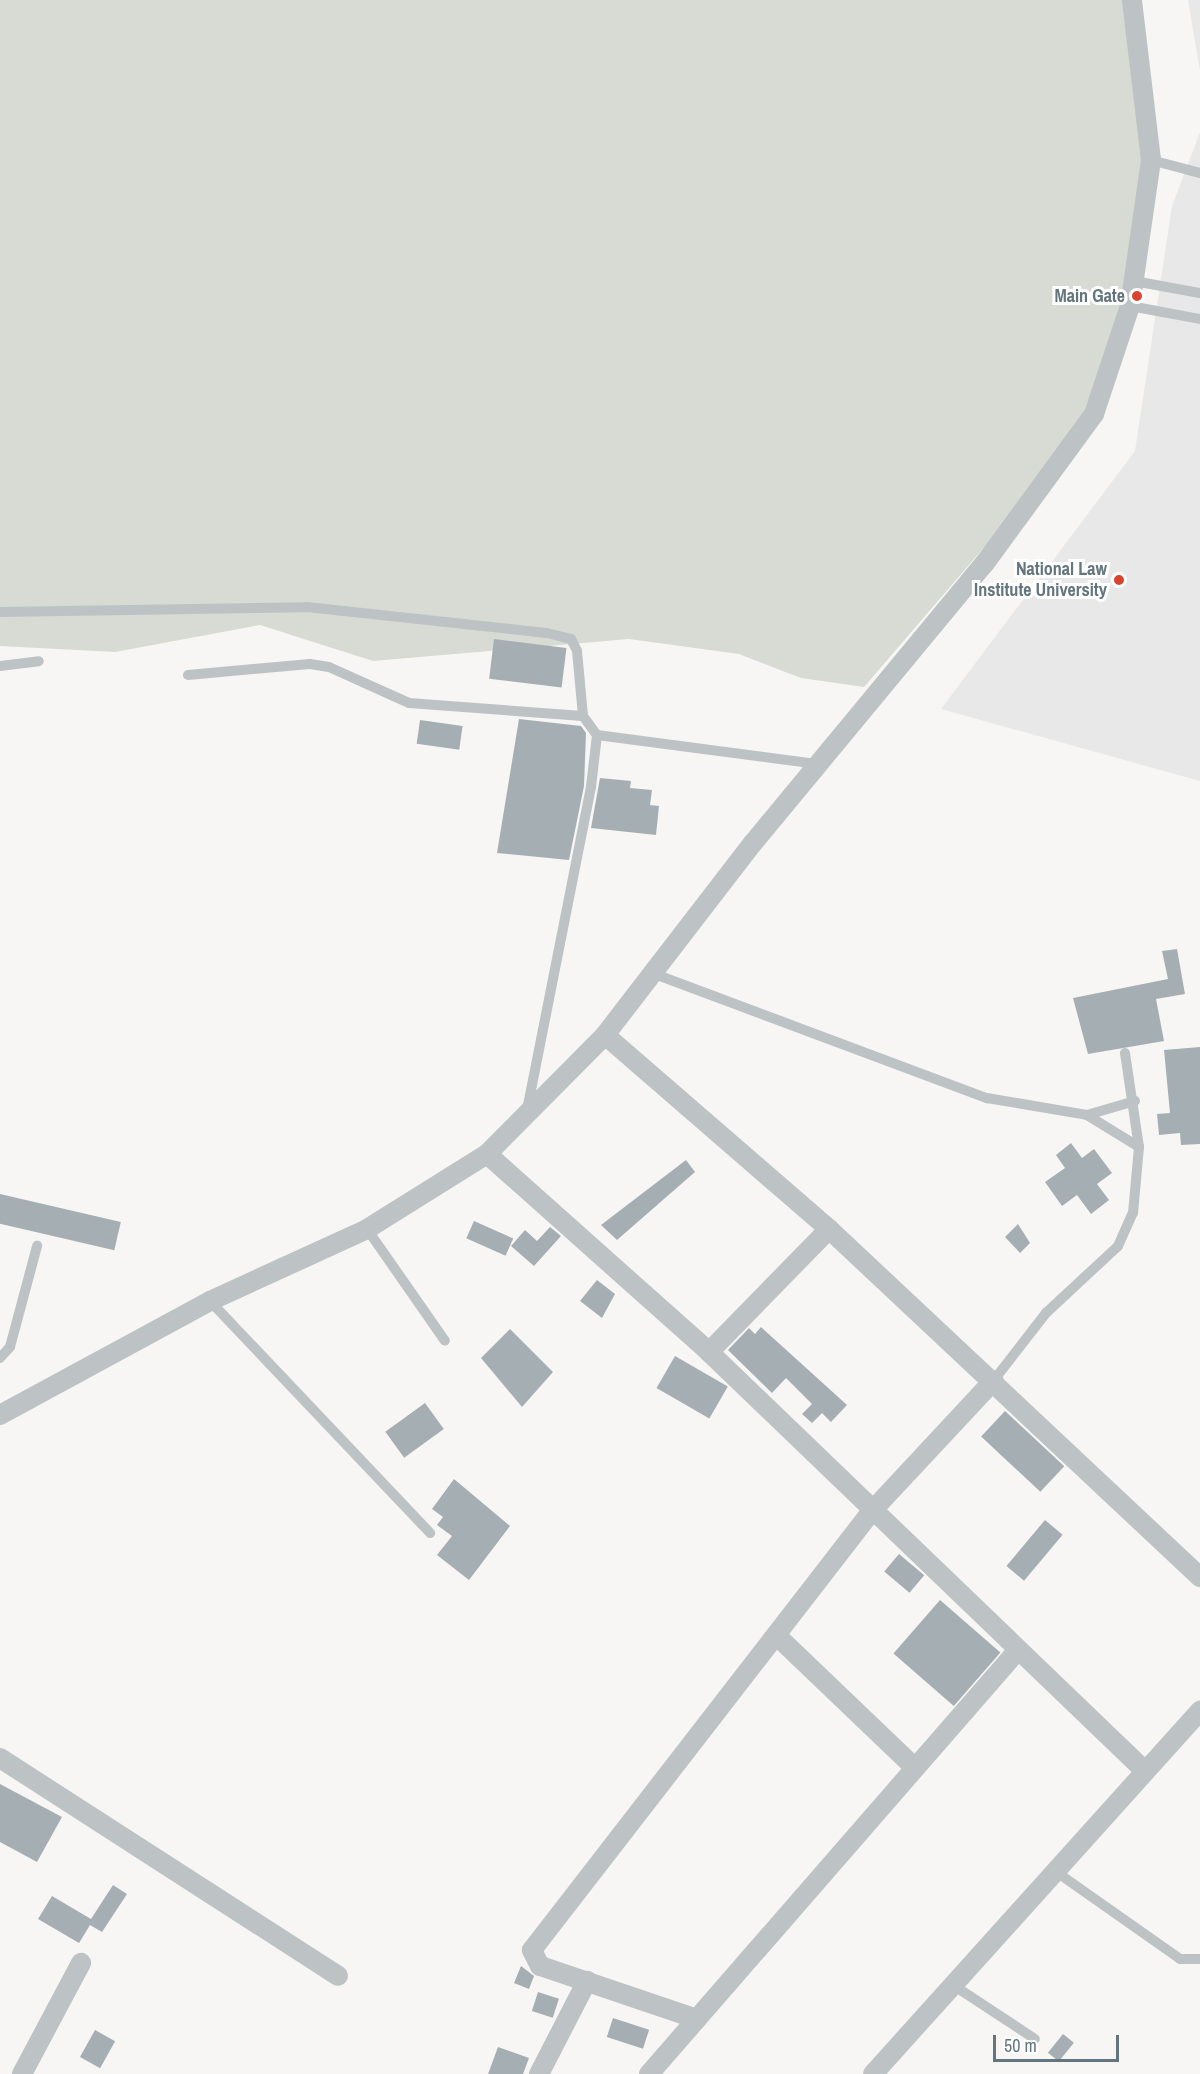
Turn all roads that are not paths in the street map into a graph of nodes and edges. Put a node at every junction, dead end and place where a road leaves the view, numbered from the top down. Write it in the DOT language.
graph roads {
  1 [pos="1132,0"];
  2 [pos="1151,160"];
  3 [pos="1200,173"];
  4 [pos="1134,281"];
  5 [pos="1200,293"];
  6 [pos="1130,306"];
  7 [pos="1200,320"];
  8 [pos="0,612"];
  9 [pos="39,661"];
  10 [pos="0,666"];
  11 [pos="188,675"];
  12 [pos="583,716"];
  13 [pos="597,735"];
  14 [pos="818,764"];
  15 [pos="652,973"];
  16 [pos="605,1035"];
  17 [pos="1125,1053"];
  18 [pos="1135,1101"];
  19 [pos="1086,1115"];
  20 [pos="523,1117"];
  21 [pos="1139,1147"];
  22 [pos="487,1154"];
  23 [pos="367,1229"];
  24 [pos="829,1229"];
  25 [pos="37,1246"];
  26 [pos="210,1301"];
  27 [pos="445,1341"];
  28 [pos="709,1352"];
  29 [pos="0,1358"];
  30 [pos="994,1380"];
  31 [pos="0,1415"];
  32 [pos="871,1512"];
  33 [pos="430,1533"];
  34 [pos="1200,1576"];
  35 [pos="777,1635"];
  36 [pos="1018,1650"];
  37 [pos="1200,1711"];
  38 [pos="0,1758"];
  39 [pos="915,1768"];
  40 [pos="1145,1771"];
  41 [pos="1055,1871"];
  42 [pos="1200,1959"];
  43 [pos="81,1963"];
  44 [pos="338,1976"];
  45 [pos="587,1981"];
  46 [pos="953,1985"];
  47 [pos="697,2019"];
  48 [pos="1035,2039"];
  49 [pos="22,2074"];
  50 [pos="539,2074"];
  51 [pos="649,2074"];
  52 [pos="873,2074"];
  1 -- 2 [label="street"];
  2 -- 3 [label="lane"];
  2 -- 4 [label="street"];
  4 -- 5 [label="lane"];
  4 -- 6 [label="street"];
  6 -- 7 [label="lane"];
  6 -- 14 [label="street"];
  8 -- 12 [label="lane"];
  9 -- 10 [label="lane"];
  11 -- 12 [label="lane"];
  12 -- 13 [label="lane"];
  13 -- 14 [label="lane"];
  13 -- 20 [label="lane"];
  14 -- 15 [label="street"];
  15 -- 16 [label="street"];
  15 -- 19 [label="lane"];
  16 -- 20 [label="street"];
  16 -- 24 [label="street"];
  17 -- 18 [label="lane"];
  18 -- 19 [label="lane"];
  18 -- 21 [label="lane"];
  19 -- 21 [label="lane"];
  20 -- 22 [label="street"];
  21 -- 30 [label="lane"];
  22 -- 23 [label="street"];
  22 -- 28 [label="street"];
  23 -- 26 [label="street"];
  23 -- 27 [label="lane"];
  24 -- 28 [label="street"];
  24 -- 30 [label="street"];
  25 -- 29 [label="lane"];
  26 -- 31 [label="street"];
  26 -- 33 [label="lane"];
  28 -- 32 [label="street"];
  30 -- 32 [label="street"];
  30 -- 34 [label="street"];
  32 -- 35 [label="street"];
  32 -- 36 [label="street"];
  35 -- 39 [label="street"];
  35 -- 45 [label="street"];
  36 -- 39 [label="street"];
  36 -- 40 [label="street"];
  37 -- 40 [label="street"];
  38 -- 44 [label="street"];
  39 -- 47 [label="street"];
  40 -- 41 [label="street"];
  41 -- 42 [label="lane"];
  41 -- 46 [label="street"];
  43 -- 49 [label="street"];
  45 -- 47 [label="street"];
  45 -- 50 [label="street"];
  46 -- 48 [label="lane"];
  46 -- 52 [label="street"];
  47 -- 51 [label="street"];
}
